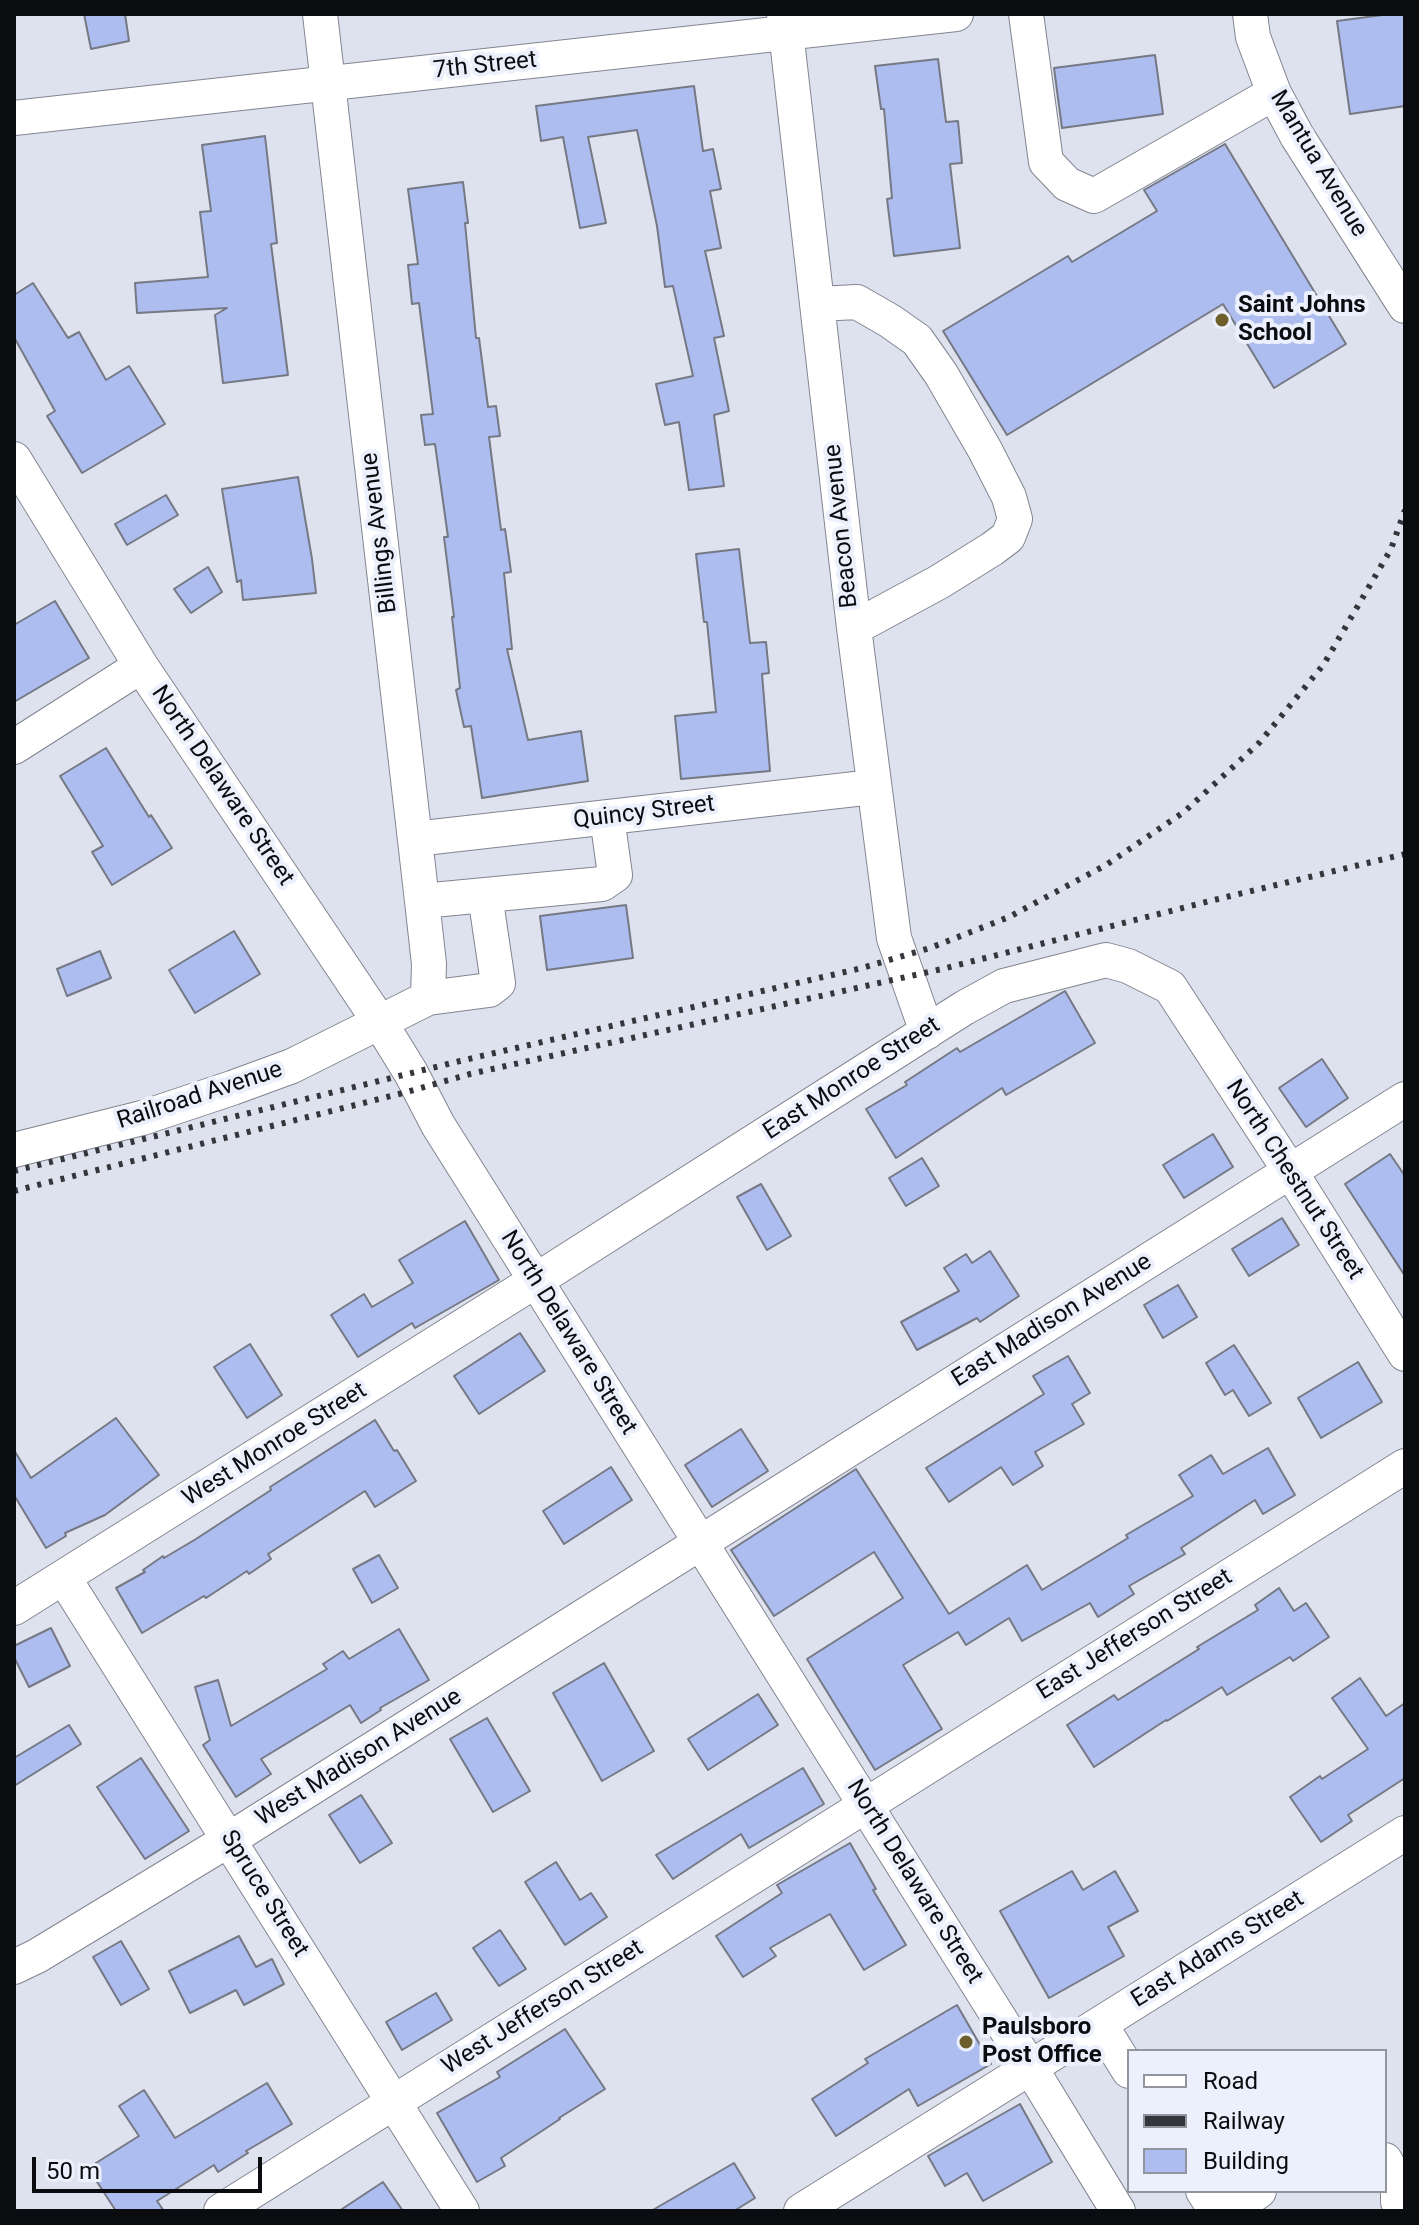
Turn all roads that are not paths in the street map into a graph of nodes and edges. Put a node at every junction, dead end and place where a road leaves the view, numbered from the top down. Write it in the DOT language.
graph roads {
  1 [pos="320,14"];
  2 [pos="956,14"];
  3 [pos="1026,14"];
  4 [pos="1250,14"];
  5 [pos="786,24"];
  6 [pos="328,84"];
  7 [pos="1274,93"];
  8 [pos="14,118"];
  9 [pos="818,304"];
  10 [pos="1405,306"];
  11 [pos="14,459"];
  12 [pos="854,628"];
  13 [pos="141,666"];
  14 [pos="14,747"];
  15 [pos="873,787"];
  16 [pos="607,817"];
  17 [pos="415,839"];
  18 [pos="485,895"];
  19 [pos="422,901"];
  20 [pos="428,998"];
  21 [pos="1182,1006"];
  22 [pos="379,1021"];
  23 [pos="927,1032"];
  24 [pos="1405,1099"];
  25 [pos="14,1150"];
  26 [pos="1290,1171"];
  27 [pos="535,1281"];
  28 [pos="1405,1354"];
  29 [pos="1405,1466"];
  30 [pos="699,1542"];
  31 [pos="64,1578"];
  32 [pos="14,1608"];
  33 [pos="865,1805"];
  34 [pos="1405,1833"];
  35 [pos="230,1839"];
  36 [pos="14,1967"];
  37 [pos="1100,2024"];
  38 [pos="1030,2067"];
  39 [pos="1127,2068"];
  40 [pos="393,2103"];
  41 [pos="1387,2164"];
  42 [pos="1204,2193"];
  43 [pos="1256,2193"];
  44 [pos="1397,2205"];
  45 [pos="221,2211"];
  46 [pos="462,2211"];
  47 [pos="801,2211"];
  48 [pos="1118,2211"];
  49 [pos="1216,2211"];
  50 [pos="1229,2211"];
  1 -- 6 [label="street, Billings Avenue"];
  2 -- 5 [label="street, 7th Street"];
  3 -- 7 [label="street"];
  4 -- 7 [label="street, Mantua Avenue"];
  5 -- 6 [label="street, 7th Street"];
  5 -- 9 [label="street, Beacon Avenue"];
  6 -- 8 [label="street, 7th Street"];
  6 -- 17 [label="street, Billings Avenue"];
  7 -- 10 [label="street, Mantua Avenue"];
  9 -- 12 [label="street, Beacon Avenue"];
  9 -- 12 [label="street"];
  11 -- 13 [label="street, North Delaware Street"];
  12 -- 15 [label="street, Beacon Avenue"];
  13 -- 14 [label="street"];
  13 -- 22 [label="street, North Delaware Street"];
  15 -- 16 [label="street, Quincy Street"];
  15 -- 23 [label="street, Beacon Avenue"];
  16 -- 17 [label="street, Quincy Street"];
  16 -- 18 [label="street"];
  17 -- 19 [label="street, Billings Avenue"];
  18 -- 19 [label="street"];
  18 -- 20 [label="street"];
  19 -- 20 [label="street, Billings Avenue"];
  20 -- 22 [label="street"];
  21 -- 23 [label="street, East Monroe Street"];
  21 -- 26 [label="street, North Chestnut Street"];
  22 -- 25 [label="street, Railroad Avenue"];
  22 -- 27 [label="street, North Delaware Street"];
  23 -- 27 [label="street, East Monroe Street"];
  24 -- 26 [label="street, East Madison Avenue"];
  26 -- 28 [label="street, North Chestnut Street"];
  26 -- 30 [label="street, East Madison Avenue"];
  27 -- 30 [label="street, North Delaware Street"];
  27 -- 31 [label="street, West Monroe Street"];
  29 -- 33 [label="street, East Jefferson Street"];
  30 -- 33 [label="street, North Delaware Street"];
  30 -- 35 [label="street, West Madison Avenue"];
  31 -- 32 [label="street, West Monroe Street"];
  31 -- 35 [label="street, Spruce Street"];
  33 -- 38 [label="street, North Delaware Street"];
  33 -- 40 [label="street, West Jefferson Street"];
  34 -- 37 [label="street, East Adams Street"];
  35 -- 36 [label="street, West Madison Avenue"];
  35 -- 40 [label="street, Spruce Street"];
  37 -- 38 [label="street, East Adams Street"];
  37 -- 39 [label="street"];
  38 -- 47 [label="street, East Adams Street"];
  38 -- 48 [label="street, North Delaware Street"];
  40 -- 45 [label="street, West Jefferson Street"];
  40 -- 46 [label="street, Spruce Street"];
  41 -- 44 [label="street"];
  42 -- 49 [label="street"];
  43 -- 50 [label="street"];
}
